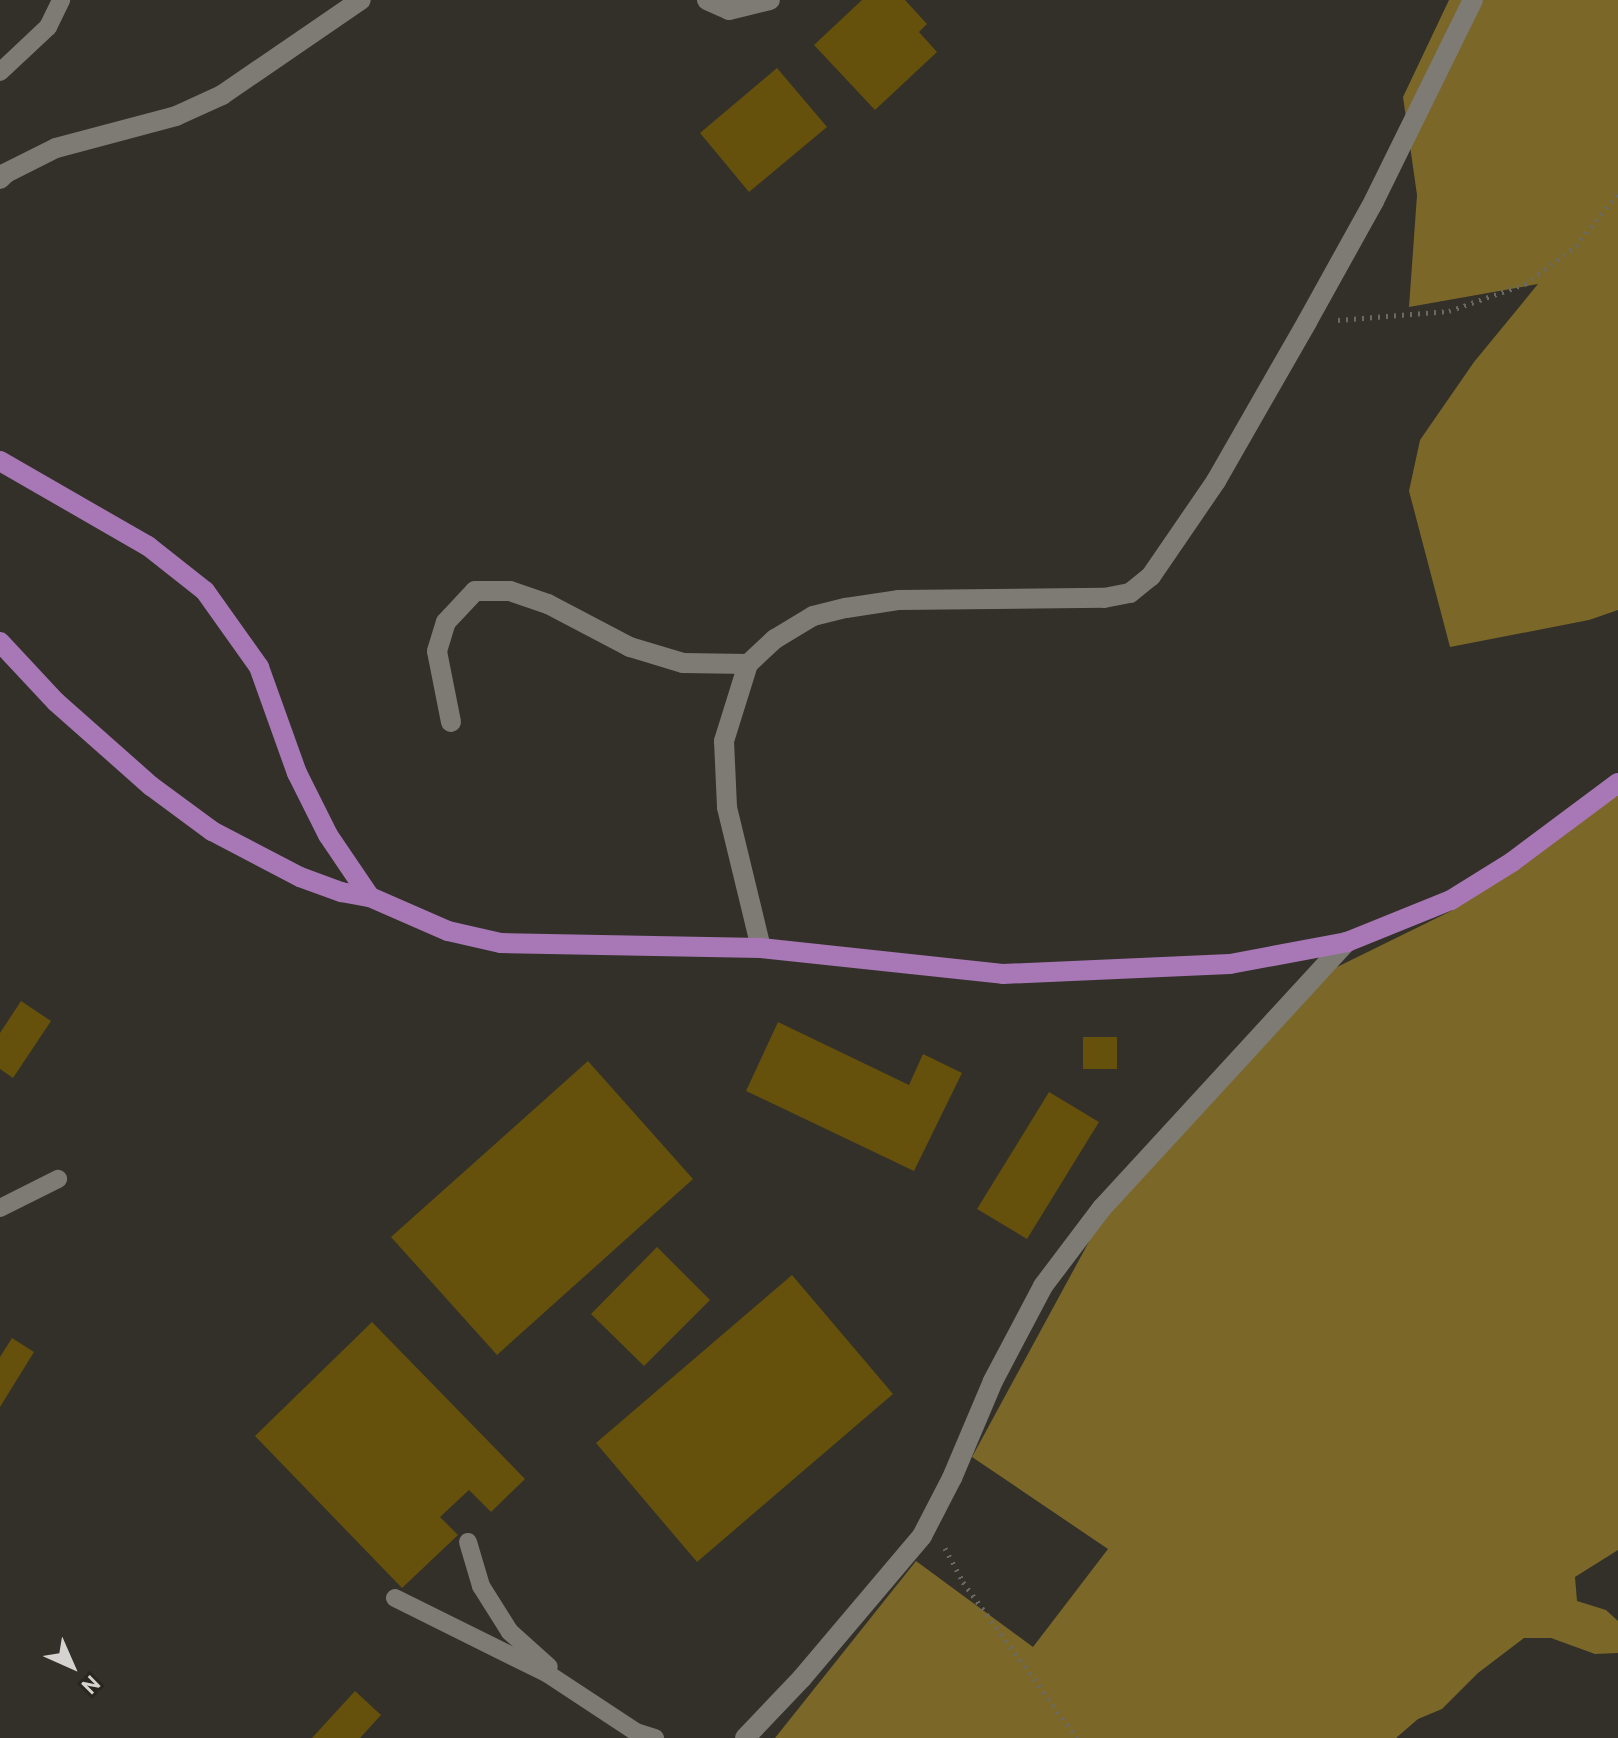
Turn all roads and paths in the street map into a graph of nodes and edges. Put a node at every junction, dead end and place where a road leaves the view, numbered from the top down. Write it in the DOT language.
graph roads {
  1 [pos="61,0"];
  2 [pos="361,0"];
  3 [pos="707,0"];
  4 [pos="770,0"];
  5 [pos="1473,0"];
  6 [pos="0,72"];
  7 [pos="0,179"];
  8 [pos="1618,193"];
  9 [pos="1307,322"];
  10 [pos="0,461"];
  11 [pos="0,642"];
  12 [pos="748,664"];
  13 [pos="451,722"];
  14 [pos="1618,783"];
  15 [pos="370,897"];
  16 [pos="1347,942"];
  17 [pos="761,948"];
  18 [pos="58,1179"];
  19 [pos="0,1208"];
  20 [pos="931,1523"];
  21 [pos="468,1542"];
  22 [pos="395,1598"];
  23 [pos="577,1692"];
  24 [pos="655,1738"];
  25 [pos="745,1738"];
  26 [pos="1077,1738"];
  1 -- 6 [label="lane"];
  2 -- 7 [label="street"];
  3 -- 4 [label="street"];
  5 -- 9 [label="street"];
  8 -- 9 [label="path"];
  9 -- 12 [label="street"];
  10 -- 15 [label="main road"];
  11 -- 15 [label="main road"];
  12 -- 13 [label="street"];
  12 -- 17 [label="street"];
  14 -- 16 [label="main road"];
  15 -- 17 [label="main road"];
  16 -- 17 [label="main road"];
  16 -- 20 [label="street"];
  18 -- 19 [label="lane"];
  20 -- 25 [label="street"];
  20 -- 26 [label="path"];
  21 -- 23 [label="lane"];
  22 -- 23 [label="lane"];
  23 -- 24 [label="lane"];
}
